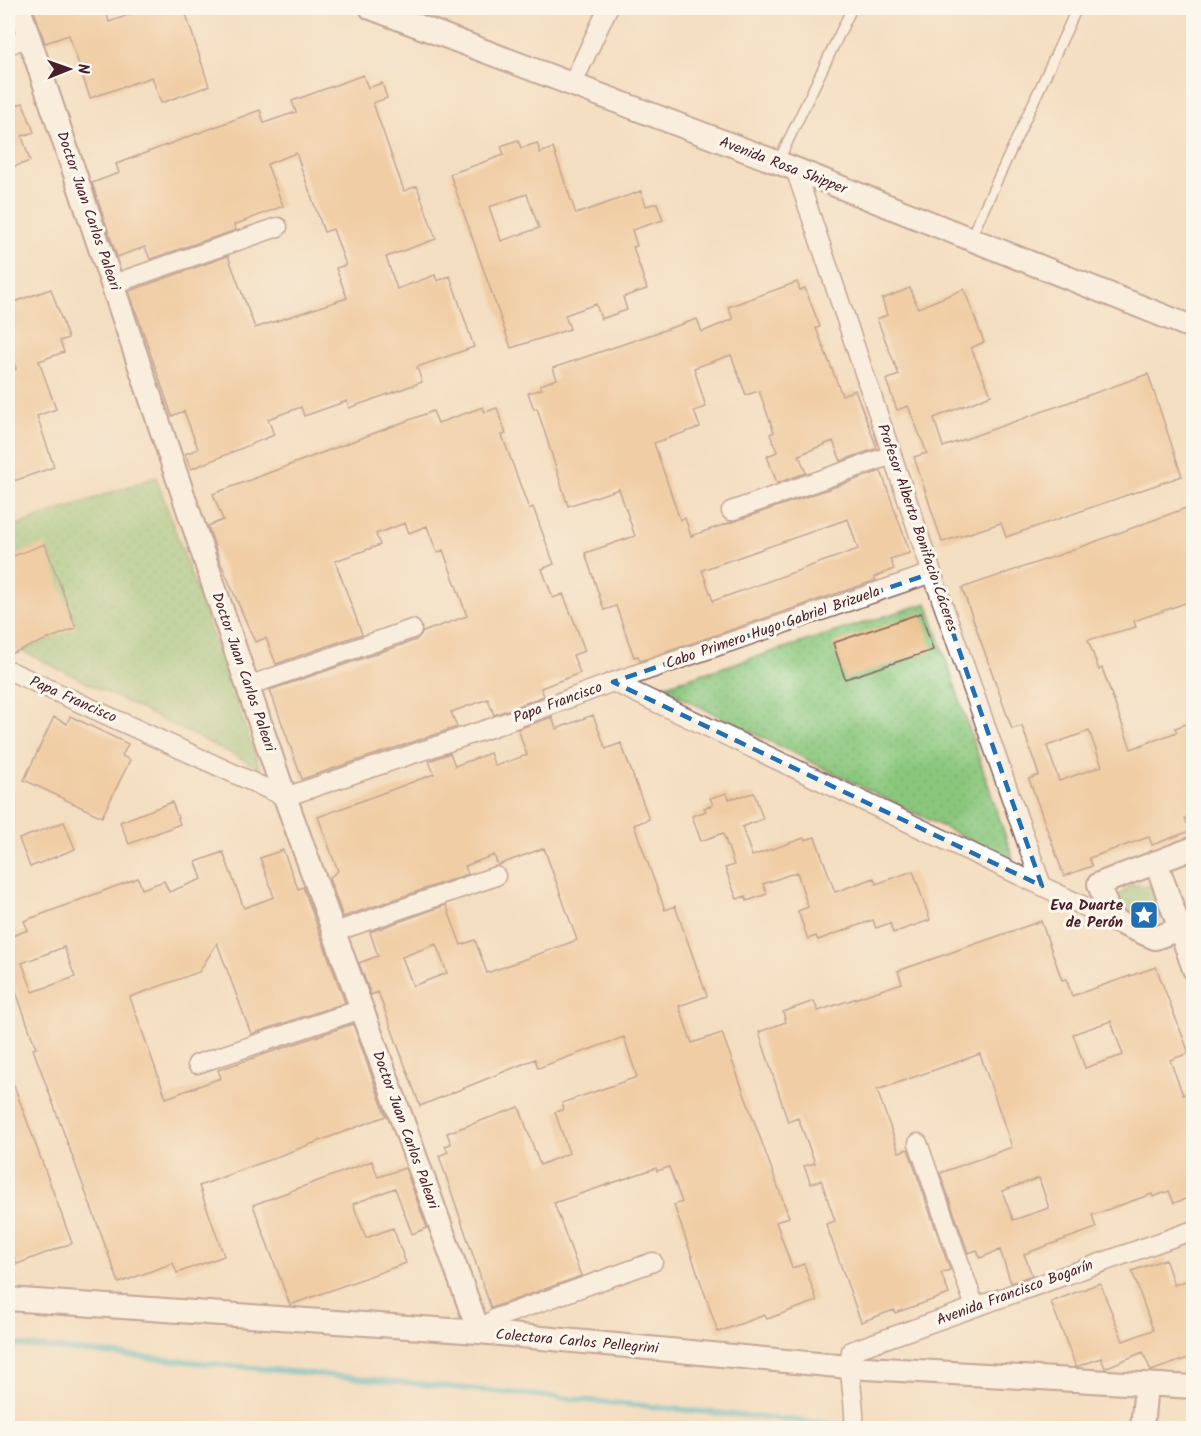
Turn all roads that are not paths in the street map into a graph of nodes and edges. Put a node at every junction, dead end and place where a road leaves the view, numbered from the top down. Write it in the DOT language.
graph roads {
  1 [pos="19,8"];
  2 [pos="371,8"];
  3 [pos="608,8"];
  4 [pos="852,8"];
  5 [pos="1077,8"];
  6 [pos="30,37"];
  7 [pos="8,45"];
  8 [pos="572,85"];
  9 [pos="786,167"];
  10 [pos="278,227"];
  11 [pos="970,239"];
  12 [pos="113,284"];
  13 [pos="1194,328"];
  14 [pos="892,455"];
  15 [pos="731,511"];
  16 [pos="932,573"];
  17 [pos="412,629"];
  18 [pos="8,670"];
  19 [pos="613,682"];
  20 [pos="248,686"];
  21 [pos="285,797"];
  22 [pos="1194,848"];
  23 [pos="1156,862"];
  24 [pos="496,876"];
  25 [pos="1099,884"];
  26 [pos="1042,886"];
  27 [pos="1066,896"];
  28 [pos="1111,919"];
  29 [pos="1180,929"];
  30 [pos="335,932"];
  31 [pos="1194,969"];
  32 [pos="362,1009"];
  33 [pos="197,1064"];
  34 [pos="918,1143"];
  35 [pos="1194,1230"];
  36 [pos="653,1262"];
  37 [pos="8,1299"];
  38 [pos="975,1307"];
  39 [pos="478,1332"];
  40 [pos="849,1367"];
  41 [pos="1146,1385"];
  42 [pos="1194,1387"];
  43 [pos="854,1428"];
  44 [pos="1142,1428"];
  1 -- 6 [label="street, Doctor Juan Carlos Paleari"];
  2 -- 8 [label="street, Avenida Rosa Shipper"];
  3 -- 8 [label="street"];
  4 -- 9 [label="lane"];
  5 -- 11 [label="lane"];
  6 -- 7 [label="street"];
  6 -- 12 [label="street, Doctor Juan Carlos Paleari"];
  8 -- 9 [label="street, Avenida Rosa Shipper"];
  9 -- 11 [label="street, Avenida Rosa Shipper"];
  9 -- 14 [label="street, Profesor Alberto Bonifacio Cáceres"];
  10 -- 12 [label="street"];
  11 -- 13 [label="street, Avenida Rosa Shipper"];
  12 -- 20 [label="street, Doctor Juan Carlos Paleari"];
  14 -- 15 [label="street"];
  14 -- 16 [label="street, Profesor Alberto Bonifacio Cáceres"];
  16 -- 19 [label="street, Cabo Primero Hugo Gabriel Brizuela"];
  16 -- 26 [label="street, Profesor Alberto Bonifacio Cáceres"];
  17 -- 20 [label="street"];
  18 -- 21 [label="street, Papa Francisco"];
  19 -- 21 [label="street, Papa Francisco"];
  19 -- 26 [label="street, Papa Francisco"];
  20 -- 21 [label="street, Doctor Juan Carlos Paleari"];
  21 -- 30 [label="street, Doctor Juan Carlos Paleari"];
  22 -- 23 [label="street"];
  23 -- 25 [label="street"];
  23 -- 29 [label="street"];
  24 -- 30 [label="street"];
  25 -- 27 [label="street"];
  25 -- 28 [label="street"];
  26 -- 27 [label="street, Papa Francisco"];
  27 -- 28 [label="street, Papa Francisco"];
  28 -- 29 [label="street"];
  29 -- 31 [label="street"];
  30 -- 32 [label="street, Doctor Juan Carlos Paleari"];
  32 -- 33 [label="street"];
  32 -- 39 [label="street, Doctor Juan Carlos Paleari"];
  34 -- 38 [label="street"];
  35 -- 38 [label="street, Avenida Francisco Bogarín"];
  36 -- 39 [label="street"];
  37 -- 39 [label="street, Colectora Carlos Pellegrini"];
  38 -- 40 [label="street, Avenida Francisco Bogarín"];
  39 -- 40 [label="street, Colectora Carlos Pellegrini"];
  40 -- 41 [label="street, Colectora Carlos Pellegrini"];
  40 -- 43 [label="street"];
  41 -- 42 [label="street, Colectora Carlos Pellegrini"];
  41 -- 44 [label="street"];
}
